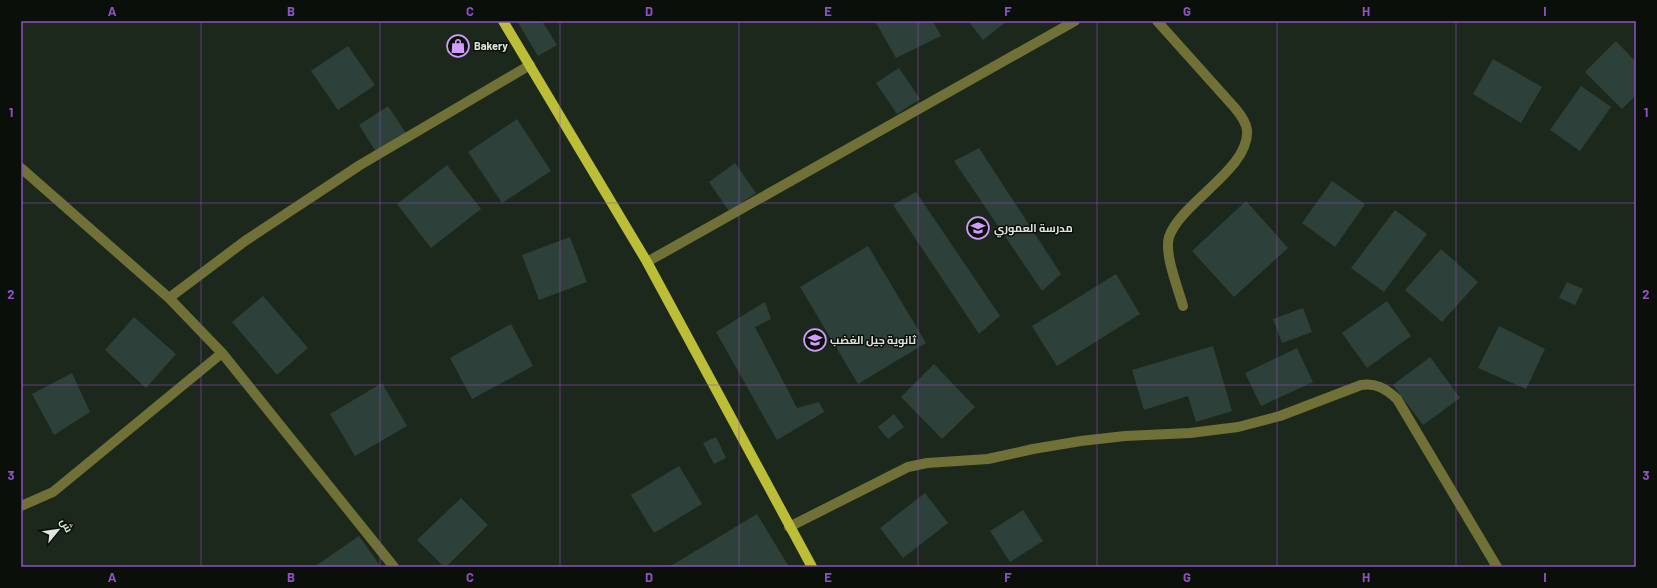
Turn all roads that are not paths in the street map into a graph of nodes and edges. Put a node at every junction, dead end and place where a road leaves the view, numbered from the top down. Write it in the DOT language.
graph roads {
  1 [pos="502,21"];
  2 [pos="1075,21"];
  3 [pos="1157,21"];
  4 [pos="530,65"];
  5 [pos="21,168"];
  6 [pos="647,262"];
  7 [pos="169,298"];
  8 [pos="1183,306"];
  9 [pos="222,353"];
  10 [pos="21,506"];
  11 [pos="789,527"];
  12 [pos="394,567"];
  13 [pos="812,567"];
  14 [pos="1497,567"];
  1 -- 4 [label="main road"];
  2 -- 6 [label="street"];
  3 -- 8 [label="street"];
  4 -- 6 [label="main road"];
  4 -- 7 [label="street"];
  5 -- 7 [label="street"];
  6 -- 11 [label="main road"];
  7 -- 9 [label="street"];
  9 -- 10 [label="street"];
  9 -- 12 [label="street"];
  11 -- 13 [label="main road"];
  11 -- 14 [label="street"];
}
